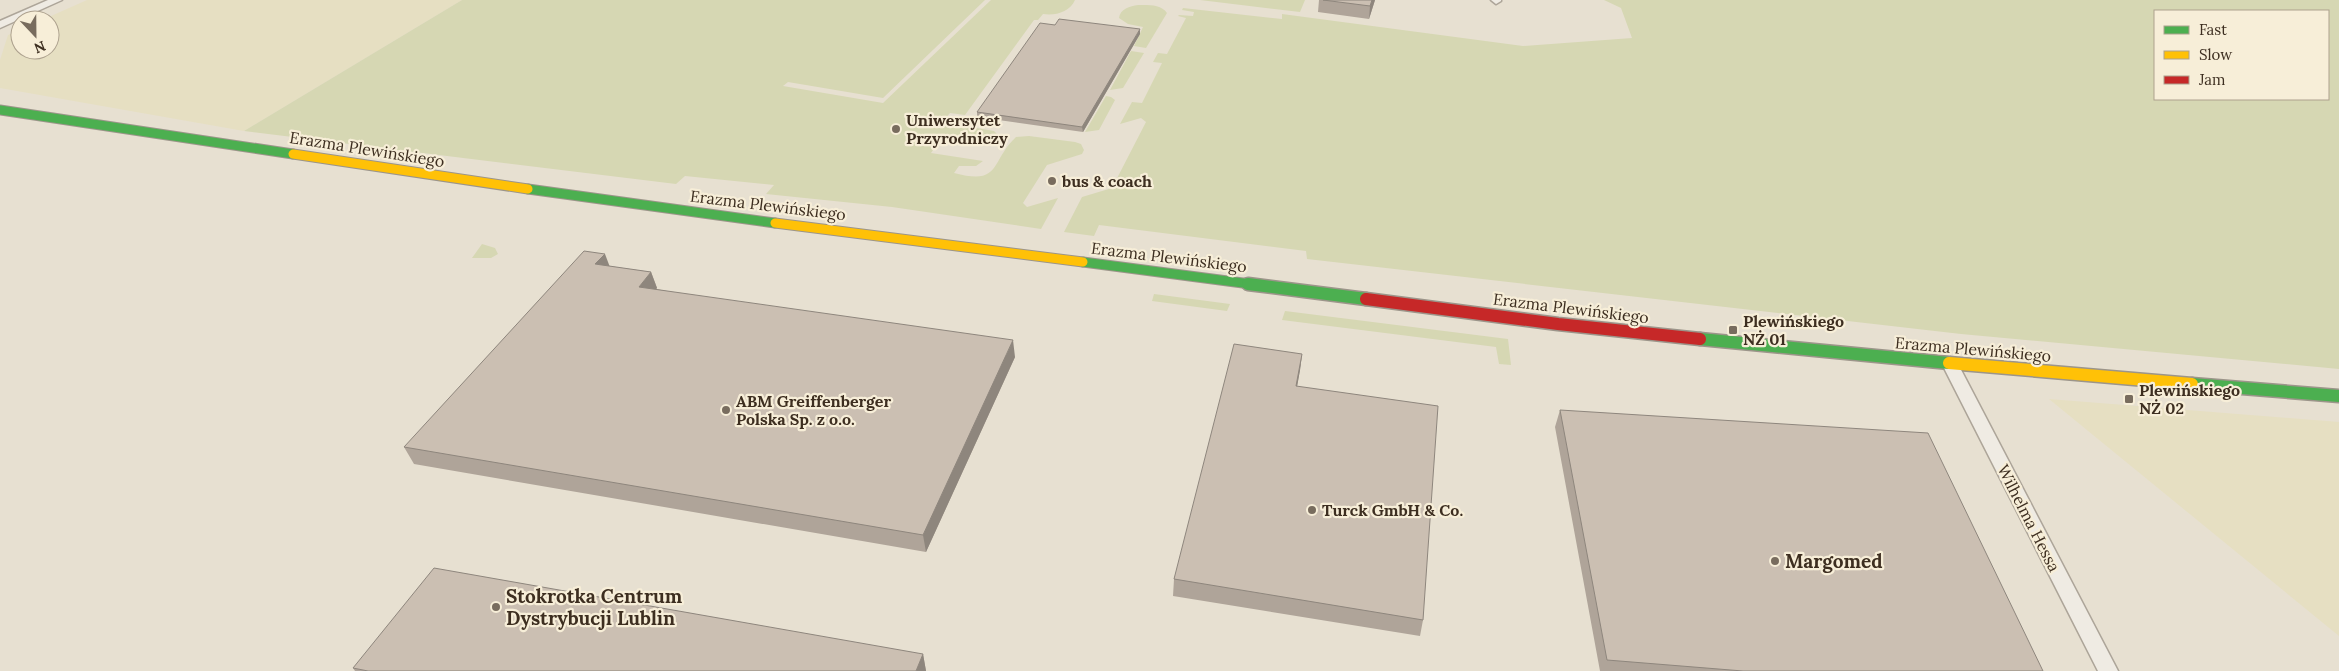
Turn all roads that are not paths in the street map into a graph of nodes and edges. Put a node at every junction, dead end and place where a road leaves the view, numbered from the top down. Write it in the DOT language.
graph roads {
  1 [pos="56,0"];
  2 [pos="0,24"];
  3 [pos="0,110"];
  4 [pos="1950,364"];
  5 [pos="2339,396"];
  6 [pos="2108,671"];
  1 -- 2 [label="street"];
  3 -- 4 [label="street, Erazma Plewińskiego"];
  4 -- 5 [label="street, Erazma Plewińskiego"];
  4 -- 6 [label="street, Wilhelma Hessa"];
}
